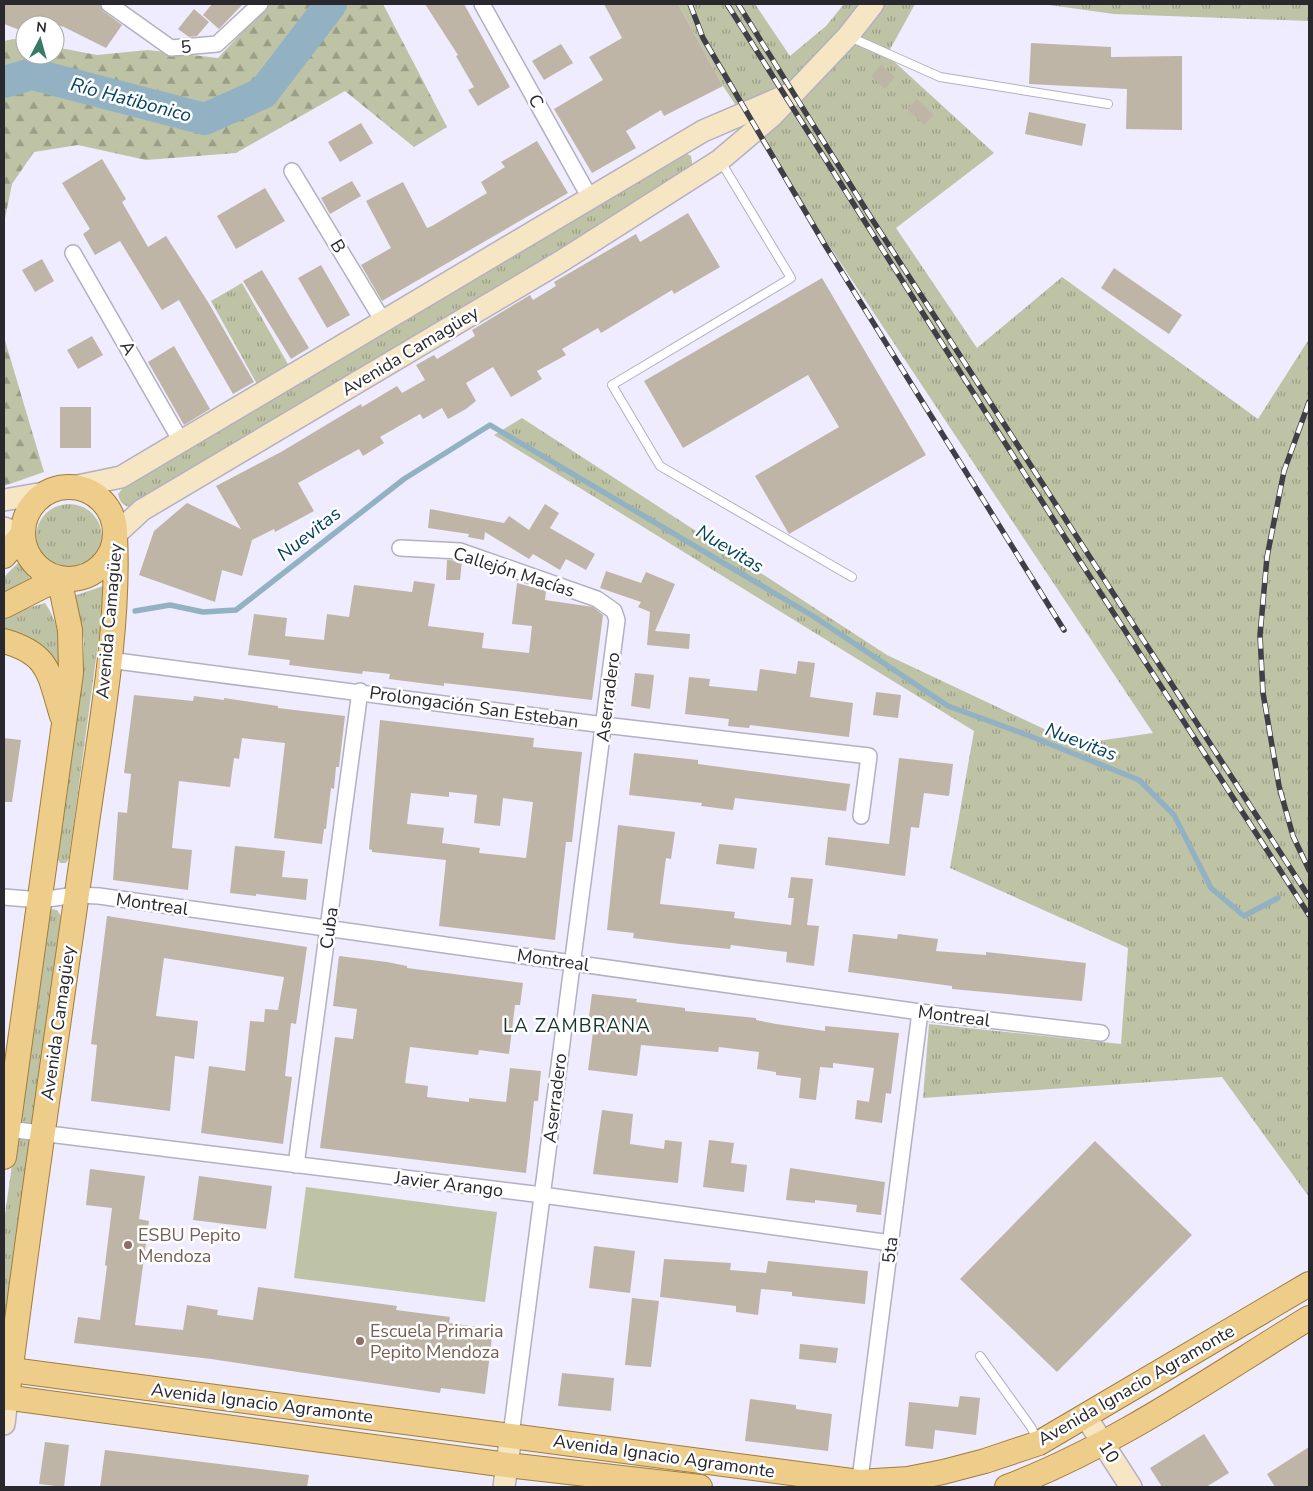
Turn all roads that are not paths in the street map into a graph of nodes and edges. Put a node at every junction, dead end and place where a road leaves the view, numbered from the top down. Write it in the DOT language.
graph roads {
  1 [pos="109,4"];
  2 [pos="260,4"];
  3 [pos="482,4"];
  4 [pos="873,4"];
  5 [pos="848,36"];
  6 [pos="794,92"];
  7 [pos="1108,104"];
  8 [pos="703,131"];
  9 [pos="720,160"];
  10 [pos="292,171"];
  11 [pos="590,198"];
  12 [pos="74,253"];
  13 [pos="383,321"];
  14 [pos="182,443"];
  15 [pos="73,487"];
  16 [pos="44,494"];
  17 [pos="4,500"];
  18 [pos="13,532"];
  19 [pos="115,535"];
  20 [pos="400,548"];
  21 [pos="4,556"];
  22 [pos="852,577"];
  23 [pos="59,578"];
  24 [pos="4,606"];
  25 [pos="617,620"];
  26 [pos="4,641"];
  27 [pos="109,660"];
  28 [pos="360,691"];
  29 [pos="64,723"];
  30 [pos="604,725"];
  31 [pos="861,816"];
  32 [pos="76,895"];
  33 [pos="4,897"];
  34 [pos="40,900"];
  35 [pos="329,929"];
  36 [pos="573,963"];
  37 [pos="920,1012"];
  38 [pos="1101,1033"];
  39 [pos="8,1129"];
  40 [pos="42,1133"];
  41 [pos="4,1157"];
  42 [pos="296,1165"];
  43 [pos="542,1195"];
  44 [pos="891,1243"];
  45 [pos="1309,1284"];
  46 [pos="1309,1318"];
  47 [pos="980,1356"];
  48 [pos="7,1370"];
  49 [pos="5,1398"];
  50 [pos="1086,1417"];
  51 [pos="4,1424"];
  52 [pos="511,1435"];
  53 [pos="1039,1443"];
  54 [pos="1104,1444"];
  55 [pos="506,1476"];
  56 [pos="859,1484"];
  57 [pos="700,1487"];
  58 [pos="1007,1487"];
  59 [pos="1131,1487"];
  1 -- 2 [label="street, 5"];
  3 -- 11 [label="street, C"];
  4 -- 5 [label="main road, Avenida Camagüey"];
  5 -- 6 [label="main road, Avenida Camagüey"];
  5 -- 7 [label="lane"];
  6 -- 8 [label="main road, Avenida Camagüey"];
  6 -- 9 [label="main road, Avenida Camagüey"];
  8 -- 9 [label="main road"];
  8 -- 11 [label="main road, Avenida Camagüey"];
  9 -- 19 [label="main road, Avenida Camagüey"];
  9 -- 22 [label="lane"];
  10 -- 13 [label="street, B"];
  11 -- 13 [label="main road, Avenida Camagüey"];
  12 -- 14 [label="street, A"];
  13 -- 14 [label="main road, Avenida Camagüey"];
  14 -- 15 [label="main road, Avenida Camagüey"];
  15 -- 16 [label="main road"];
  15 -- 19 [label="main road"];
  16 -- 17 [label="main road"];
  16 -- 18 [label="main road"];
  18 -- 21 [label="main road"];
  18 -- 23 [label="main road"];
  19 -- 23 [label="main road"];
  19 -- 27 [label="main road, Avenida Camagüey"];
  20 -- 25 [label="street, Callejón Macías"];
  23 -- 24 [label="main road"];
  23 -- 29 [label="main road, Avenida Camagüey"];
  25 -- 30 [label="street, Aserradero"];
  26 -- 29 [label="main road"];
  27 -- 28 [label="street, Prolongación San Esteban"];
  27 -- 32 [label="main road, Avenida Camagüey"];
  28 -- 30 [label="street, Prolongación San Esteban"];
  28 -- 35 [label="street, Cuba"];
  29 -- 34 [label="main road, Avenida Camagüey"];
  30 -- 31 [label="street, Prolongación San Esteban"];
  30 -- 36 [label="street, Aserradero"];
  32 -- 34 [label="street, Montreal"];
  32 -- 35 [label="street, Montreal"];
  32 -- 40 [label="main road, Avenida Camagüey"];
  33 -- 34 [label="street, Montreal"];
  34 -- 39 [label="main road, Avenida Camagüey"];
  35 -- 36 [label="street, Montreal"];
  35 -- 42 [label="street, Cuba"];
  36 -- 37 [label="street, Montreal"];
  36 -- 43 [label="street, Aserradero"];
  37 -- 38 [label="street, Montreal"];
  37 -- 44 [label="street, 5ta"];
  39 -- 40 [label="street, Javier Arango"];
  39 -- 41 [label="main road, Avenida Camagüey"];
  40 -- 42 [label="street, Javier Arango"];
  40 -- 48 [label="main road, Avenida Camagüey"];
  42 -- 43 [label="street, Javier Arango"];
  43 -- 44 [label="street, Javier Arango"];
  43 -- 52 [label="street, Aserradero"];
  44 -- 56 [label="street, 5ta"];
  45 -- 50 [label="main road, Avenida Ignacio Agramonte"];
  46 -- 54 [label="main road, Avenida Ignacio Agramonte"];
  47 -- 53 [label="lane"];
  48 -- 49 [label="main road, Avenida Camagüey"];
  48 -- 52 [label="main road, Avenida Ignacio Agramonte"];
  49 -- 51 [label="main road, Avenida Camagüey"];
  49 -- 55 [label="main road, Avenida Ignacio Agramonte"];
  50 -- 53 [label="main road, Avenida Ignacio Agramonte"];
  50 -- 54 [label="main road, 10"];
  52 -- 55 [label="main road, Aserradero"];
  52 -- 56 [label="main road, Avenida Ignacio Agramonte"];
  53 -- 56 [label="main road, Avenida Ignacio Agramonte"];
  54 -- 58 [label="main road, Avenida Ignacio Agramonte"];
  54 -- 59 [label="main road, 10"];
  55 -- 57 [label="main road, Avenida Ignacio Agramonte"];
}
